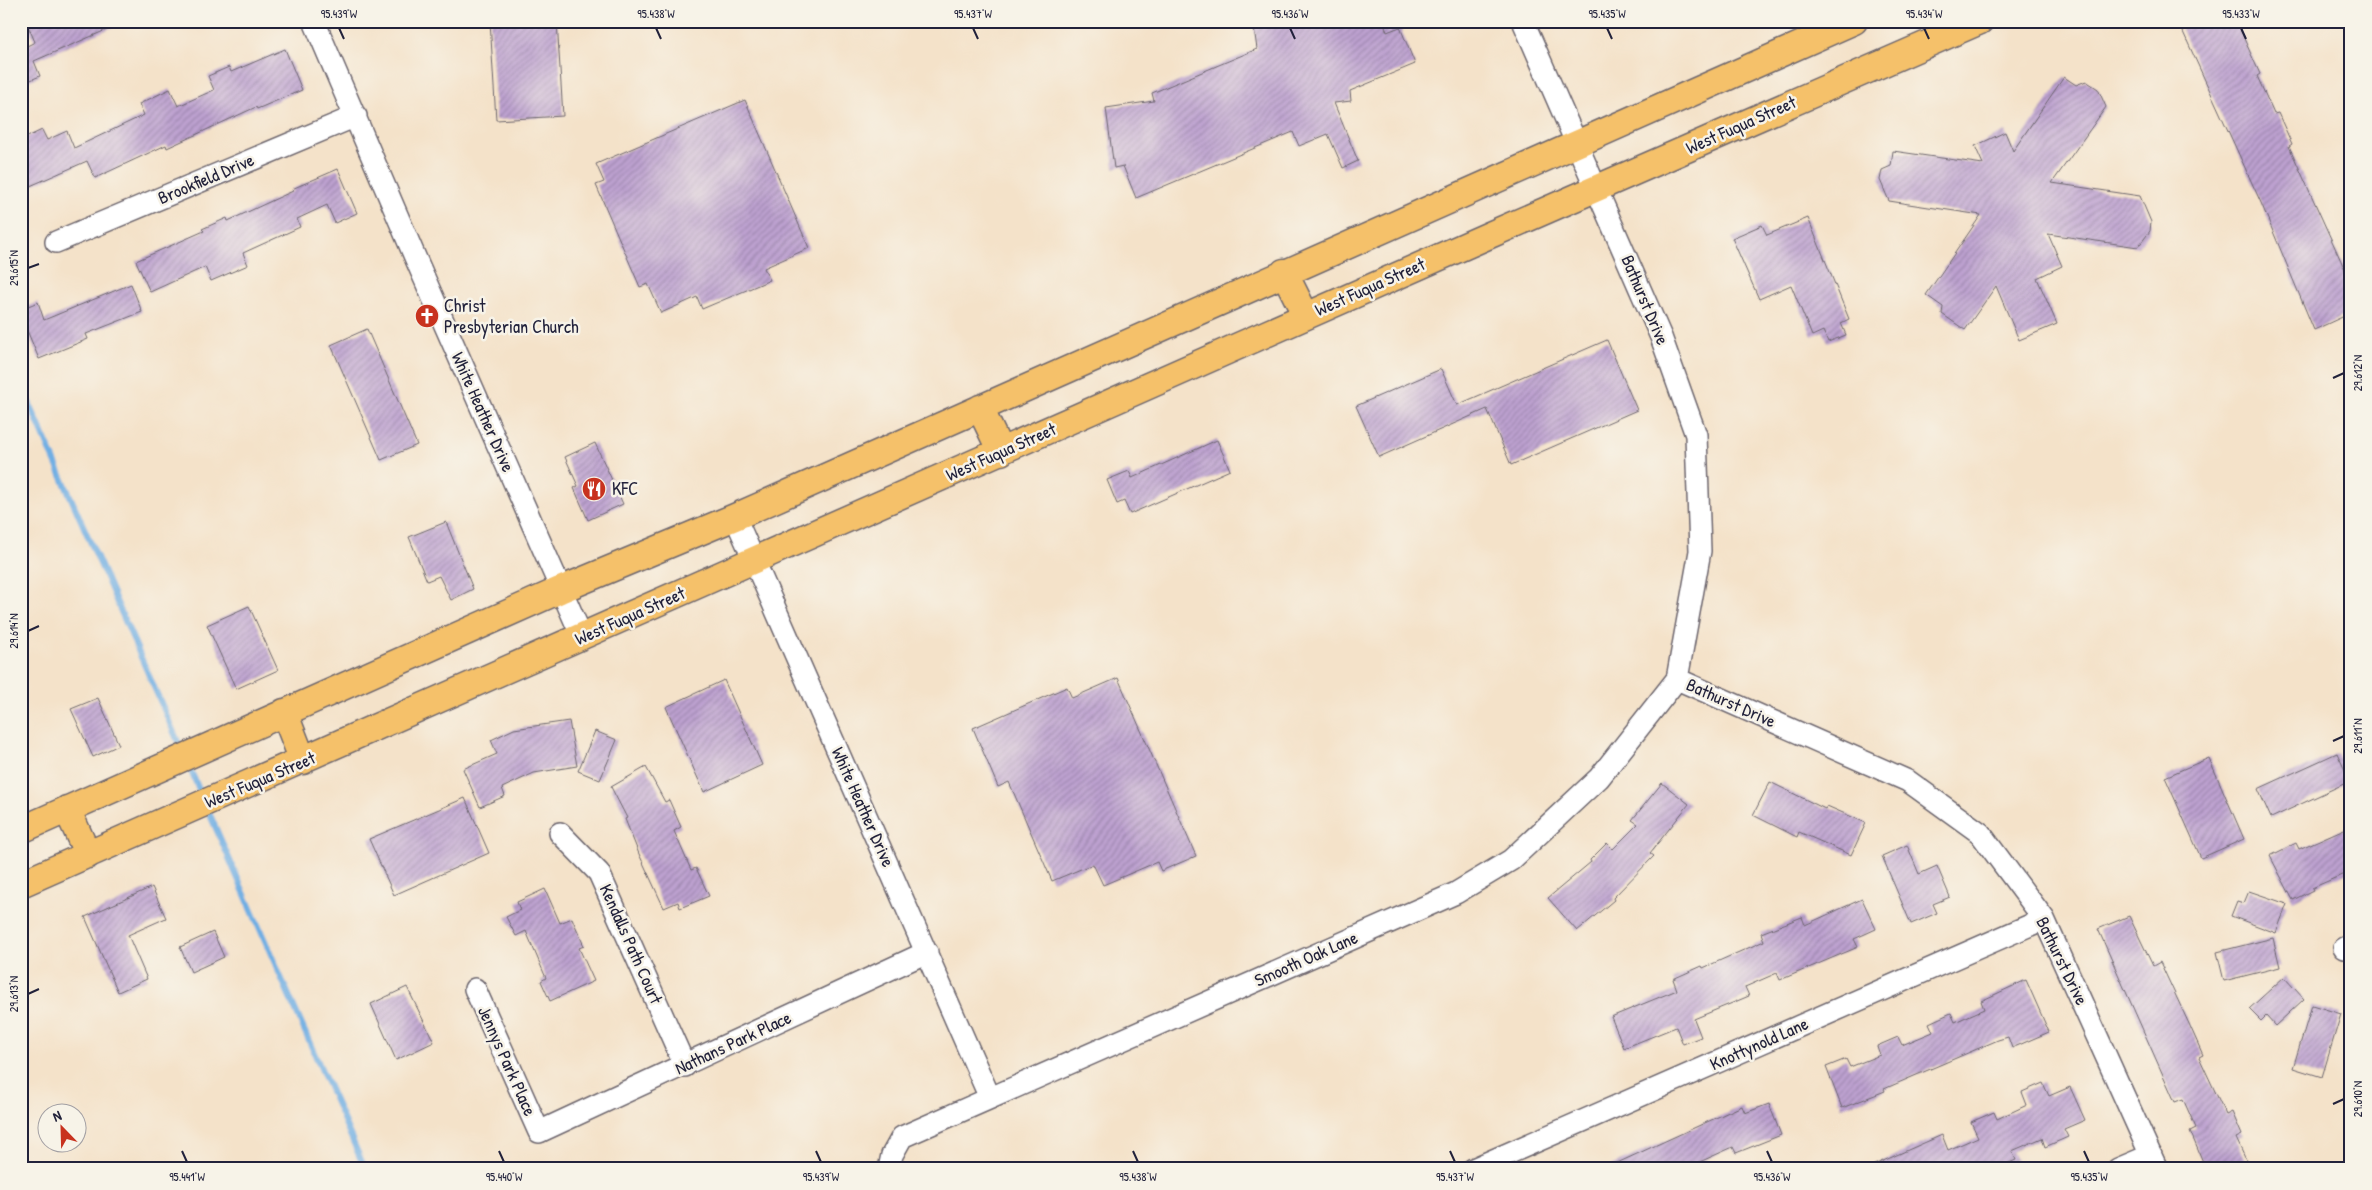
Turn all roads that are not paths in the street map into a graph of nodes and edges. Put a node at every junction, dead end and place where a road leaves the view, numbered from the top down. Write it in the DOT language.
graph roads {
  1 [pos="314,21"];
  2 [pos="1523,21"];
  3 [pos="1854,21"];
  4 [pos="1980,21"];
  5 [pos="356,116"];
  6 [pos="1576,144"];
  7 [pos="1597,188"];
  8 [pos="56,242"];
  9 [pos="1284,272"];
  10 [pos="1306,316"];
  11 [pos="980,408"];
  12 [pos="1001,452"];
  13 [pos="735,517"];
  14 [pos="754,562"];
  15 [pos="560,590"];
  16 [pos="582,637"];
  17 [pos="1677,679"];
  18 [pos="284,712"];
  19 [pos="303,761"];
  20 [pos="67,809"];
  21 [pos="21,830"];
  22 [pos="560,832"];
  23 [pos="88,855"];
  24 [pos="21,884"];
  25 [pos="2044,919"];
  26 [pos="927,952"];
  27 [pos="475,989"];
  28 [pos="685,1066"];
  29 [pos="990,1098"];
  30 [pos="539,1132"];
  31 [pos="2154,1162"];
  32 [pos="888,1168"];
  33 [pos="1473,1169"];
  34 [pos="2118,1169"];
  1 -- 5 [label="street, White Heather Drive"];
  2 -- 6 [label="street, Bathurst Drive"];
  3 -- 6 [label="main road"];
  4 -- 7 [label="main road, West Fuqua Street"];
  5 -- 8 [label="street, Brookfield Drive"];
  5 -- 15 [label="street, White Heather Drive"];
  6 -- 7 [label="street, Bathurst Drive"];
  6 -- 9 [label="main road"];
  7 -- 10 [label="main road, West Fuqua Street"];
  7 -- 17 [label="street, Bathurst Drive"];
  9 -- 10 [label="main road"];
  9 -- 11 [label="main road"];
  10 -- 12 [label="main road, West Fuqua Street"];
  11 -- 12 [label="main road"];
  11 -- 13 [label="main road"];
  12 -- 14 [label="main road, West Fuqua Street"];
  13 -- 14 [label="street, White Heather Drive"];
  13 -- 15 [label="main road"];
  14 -- 16 [label="main road, West Fuqua Street"];
  14 -- 26 [label="street, White Heather Drive"];
  15 -- 16 [label="street, White Heather Drive"];
  15 -- 18 [label="main road"];
  16 -- 19 [label="main road, West Fuqua Street"];
  17 -- 25 [label="street, Bathurst Drive"];
  17 -- 29 [label="street, Smooth Oak Lane"];
  18 -- 19 [label="main road"];
  18 -- 20 [label="main road"];
  19 -- 23 [label="main road, West Fuqua Street"];
  20 -- 21 [label="main road"];
  20 -- 23 [label="main road"];
  22 -- 28 [label="street, Kendalls Path Court"];
  23 -- 24 [label="main road, West Fuqua Street"];
  25 -- 31 [label="street, Bathurst Drive"];
  25 -- 33 [label="street, Knottynold Lane"];
  26 -- 28 [label="street, Nathans Park Place"];
  26 -- 29 [label="street, White Heather Drive"];
  27 -- 30 [label="street, Jennys Park Place"];
  28 -- 30 [label="street, Nathans Park Place"];
  29 -- 32 [label="street, Smooth Oak Lane"];
  31 -- 34 [label="street"];
}
